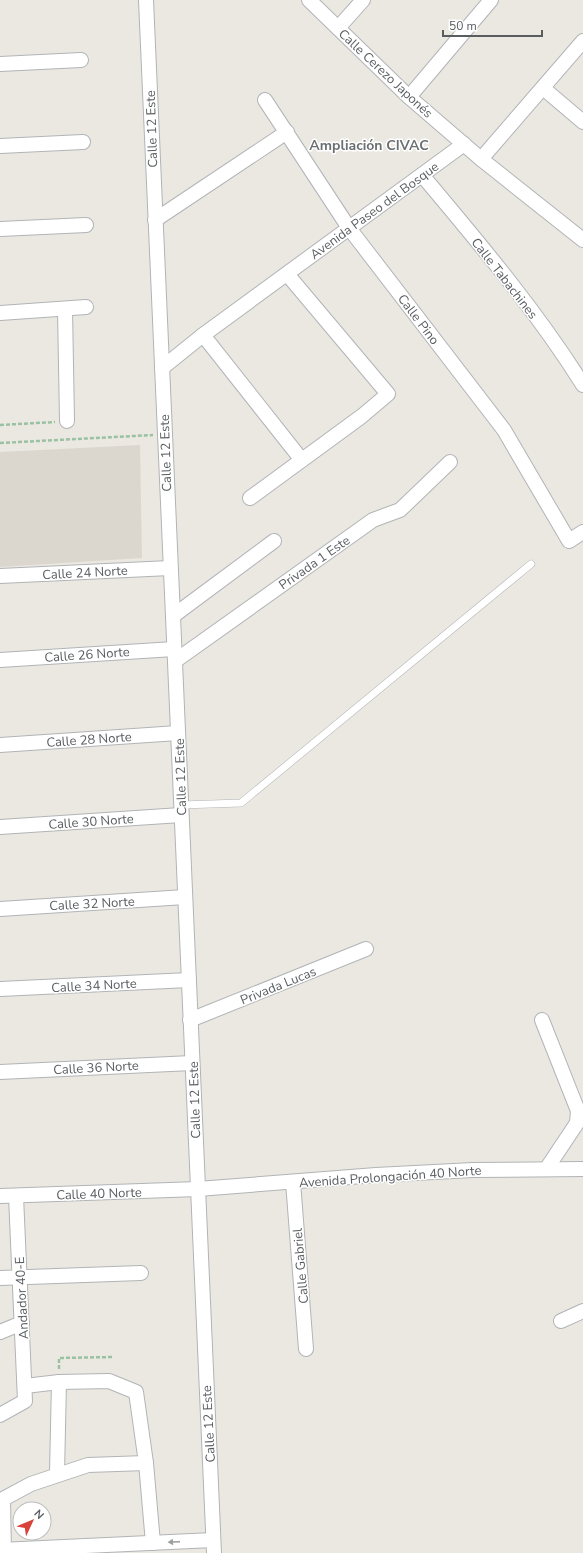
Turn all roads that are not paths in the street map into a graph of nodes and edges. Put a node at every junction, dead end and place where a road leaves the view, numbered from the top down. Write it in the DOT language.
graph roads {
  1 [pos="146,0"];
  2 [pos="309,0"];
  3 [pos="363,0"];
  4 [pos="491,0"];
  5 [pos="338,28"];
  6 [pos="583,41"];
  7 [pos="81,60"];
  8 [pos="0,64"];
  9 [pos="542,88"];
  10 [pos="409,97"];
  11 [pos="265,100"];
  12 [pos="583,122"];
  13 [pos="287,132"];
  14 [pos="83,142"];
  15 [pos="464,144"];
  16 [pos="0,146"];
  17 [pos="481,159"];
  18 [pos="422,175"];
  19 [pos="155,220"];
  20 [pos="86,225"];
  21 [pos="349,228"];
  22 [pos="0,229"];
  23 [pos="583,240"];
  24 [pos="287,274"];
  25 [pos="86,307"];
  26 [pos="65,309"];
  27 [pos="0,313"];
  28 [pos="203,335"];
  29 [pos="162,368"];
  30 [pos="583,384"];
  31 [pos="67,421"];
  32 [pos="301,459"];
  33 [pos="450,462"];
  34 [pos="250,498"];
  35 [pos="583,532"];
  36 [pos="274,541"];
  37 [pos="531,564"];
  38 [pos="170,568"];
  39 [pos="0,576"];
  40 [pos="173,616"];
  41 [pos="174,655"];
  42 [pos="0,660"];
  43 [pos="178,733"];
  44 [pos="0,745"];
  45 [pos="181,810"];
  46 [pos="0,827"];
  47 [pos="185,898"];
  48 [pos="0,908"];
  49 [pos="366,950"];
  50 [pos="189,980"];
  51 [pos="0,989"];
  52 [pos="190,1020"];
  53 [pos="542,1020"];
  54 [pos="192,1063"];
  55 [pos="0,1072"];
  56 [pos="583,1160"];
  57 [pos="547,1168"];
  58 [pos="568,1168"];
  59 [pos="583,1169"];
  60 [pos="293,1182"];
  61 [pos="198,1189"];
  62 [pos="0,1196"];
  63 [pos="16,1196"];
  64 [pos="141,1273"];
  65 [pos="20,1277"];
  66 [pos="0,1278"];
  67 [pos="583,1311"];
  68 [pos="561,1321"];
  69 [pos="22,1323"];
  70 [pos="0,1332"];
  71 [pos="306,1349"];
  72 [pos="59,1382"];
  73 [pos="25,1386"];
  74 [pos="0,1415"];
  75 [pos="146,1463"];
  76 [pos="57,1473"];
  77 [pos="153,1543"];
  78 [pos="214,1546"];
  79 [pos="3,1551"];
  1 -- 19 [label="street, Calle 12 Este"];
  2 -- 5 [label="street, Calle Cerezo Japonés"];
  3 -- 5 [label="street"];
  4 -- 10 [label="street"];
  5 -- 10 [label="street, Calle Cerezo Japonés"];
  6 -- 9 [label="street"];
  7 -- 8 [label="street"];
  9 -- 12 [label="street"];
  9 -- 17 [label="street"];
  10 -- 15 [label="street, Calle Cerezo Japonés"];
  11 -- 13 [label="street, Calle Pino"];
  13 -- 19 [label="street"];
  13 -- 21 [label="street, Calle Pino"];
  14 -- 16 [label="street"];
  15 -- 17 [label="street"];
  15 -- 18 [label="street, Avenida Paseo del Bosque"];
  17 -- 23 [label="street"];
  18 -- 21 [label="street, Avenida Paseo del Bosque"];
  18 -- 30 [label="street, Calle Tabachines"];
  19 -- 29 [label="street, Calle 12 Este"];
  20 -- 22 [label="street"];
  21 -- 24 [label="street, Avenida Paseo del Bosque"];
  21 -- 35 [label="street, Calle Pino"];
  24 -- 28 [label="street, Avenida Paseo del Bosque"];
  24 -- 32 [label="street"];
  25 -- 26 [label="street"];
  26 -- 27 [label="street"];
  26 -- 31 [label="street"];
  28 -- 29 [label="street, Avenida Paseo del Bosque"];
  28 -- 32 [label="street"];
  29 -- 38 [label="street, Calle 12 Este"];
  32 -- 34 [label="street"];
  33 -- 41 [label="street, Privada 1 Este"];
  36 -- 40 [label="street"];
  37 -- 45 [label="lane"];
  38 -- 39 [label="street, Calle 24 Norte"];
  38 -- 40 [label="street, Calle 12 Este"];
  40 -- 41 [label="street, Calle 12 Este"];
  41 -- 42 [label="street, Calle 26 Norte"];
  41 -- 43 [label="street, Calle 12 Este"];
  43 -- 44 [label="street, Calle 28 Norte"];
  43 -- 45 [label="street, Calle 12 Este"];
  45 -- 46 [label="street, Calle 30 Norte"];
  45 -- 47 [label="street, Calle 12 Este"];
  47 -- 48 [label="street, Calle 32 Norte"];
  47 -- 50 [label="street, Calle 12 Este"];
  49 -- 52 [label="street, Privada Lucas"];
  50 -- 51 [label="street, Calle 34 Norte"];
  50 -- 52 [label="street, Calle 12 Este"];
  52 -- 54 [label="street, Calle 12 Este"];
  53 -- 57 [label="street"];
  54 -- 55 [label="street, Calle 36 Norte"];
  54 -- 61 [label="street, Calle 12 Este"];
  56 -- 58 [label="street"];
  57 -- 58 [label="street, Avenida Prolongación 40 Norte"];
  57 -- 60 [label="street, Avenida Prolongación 40 Norte"];
  58 -- 59 [label="street, Avenida Prolongación 40 Norte"];
  60 -- 61 [label="street, Avenida Prolongación 40 Norte"];
  60 -- 71 [label="street, Calle Gabriel"];
  61 -- 63 [label="street, Calle 40 Norte"];
  61 -- 78 [label="street, Calle 12 Este"];
  62 -- 63 [label="street, Calle 40 Norte"];
  63 -- 65 [label="street, Andador 40-E"];
  64 -- 65 [label="street"];
  65 -- 66 [label="street"];
  65 -- 69 [label="street, Andador 40-E"];
  67 -- 68 [label="street"];
  69 -- 70 [label="street"];
  69 -- 73 [label="street, Andador 40-E"];
  72 -- 73 [label="street"];
  72 -- 75 [label="street"];
  72 -- 76 [label="street"];
  73 -- 74 [label="street, Andador 40-E"];
  75 -- 76 [label="street"];
  75 -- 77 [label="street"];
  76 -- 79 [label="street"];
  78 -- 77 [label="street, one-way"];
  77 -- 79 [label="street"];
}
